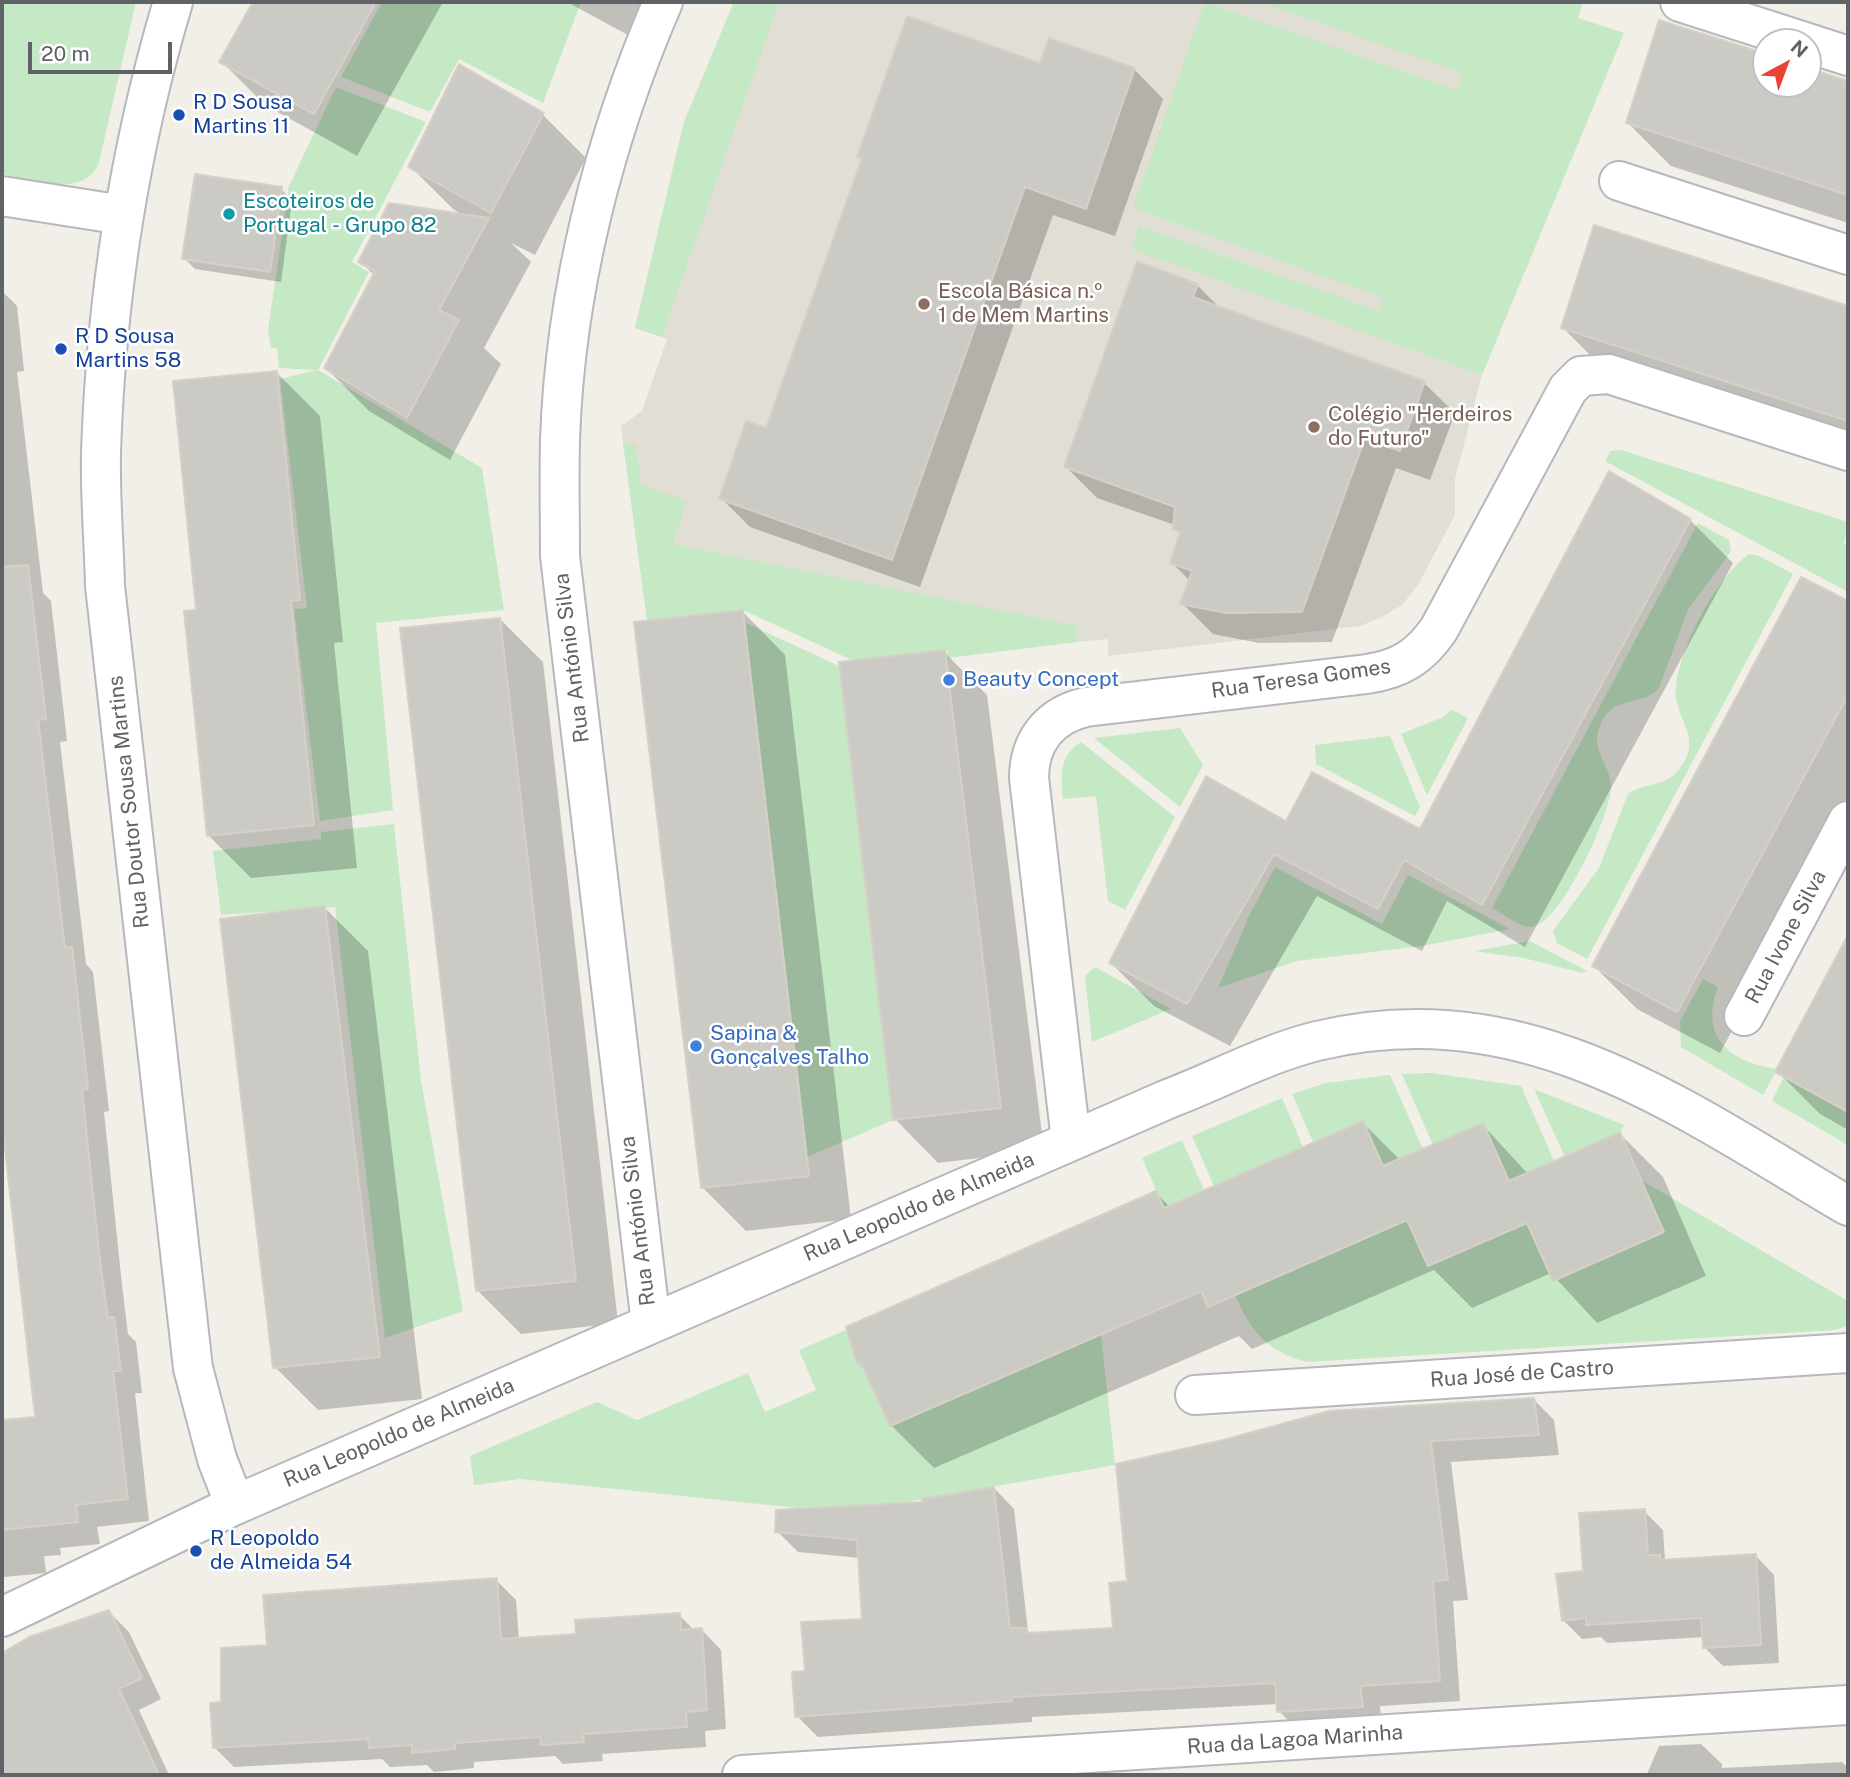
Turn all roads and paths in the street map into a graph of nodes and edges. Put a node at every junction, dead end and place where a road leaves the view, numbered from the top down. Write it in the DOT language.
graph roads {
  1 [pos="173,2"];
  2 [pos="663,2"];
  3 [pos="1680,2"];
  4 [pos="1763,28"];
  5 [pos="1822,47"];
  6 [pos="1848,56"];
  7 [pos="1619,181"];
  8 [pos="2,196"];
  9 [pos="123,215"];
  10 [pos="1848,255"];
  11 [pos="1848,451"];
  12 [pos="1848,821"];
  13 [pos="1744,1016"];
  14 [pos="1071,1141"];
  15 [pos="1848,1206"];
  16 [pos="651,1324"];
  17 [pos="1848,1353"];
  18 [pos="1195,1395"];
  19 [pos="234,1505"];
  20 [pos="2,1617"];
  21 [pos="1848,1704"];
  22 [pos="742,1775"];
  1 -- 9 [label="street, Rua Doutor Sousa Martins"];
  2 -- 16 [label="street, Rua António Silva"];
  3 -- 4 [label="street"];
  5 -- 6 [label="street"];
  7 -- 10 [label="street"];
  8 -- 9 [label="street"];
  9 -- 19 [label="street, Rua Doutor Sousa Martins"];
  11 -- 14 [label="street, Rua Teresa Gomes"];
  12 -- 13 [label="street, Rua Ivone Silva"];
  14 -- 15 [label="street, Rua Leopoldo de Almeida"];
  14 -- 16 [label="street, Rua Leopoldo de Almeida"];
  16 -- 19 [label="street, Rua Leopoldo de Almeida"];
  17 -- 18 [label="street, Rua José de Castro"];
  19 -- 20 [label="street, Rua Leopoldo de Almeida"];
  21 -- 22 [label="street, Rua da Lagoa Marinha"];
}
